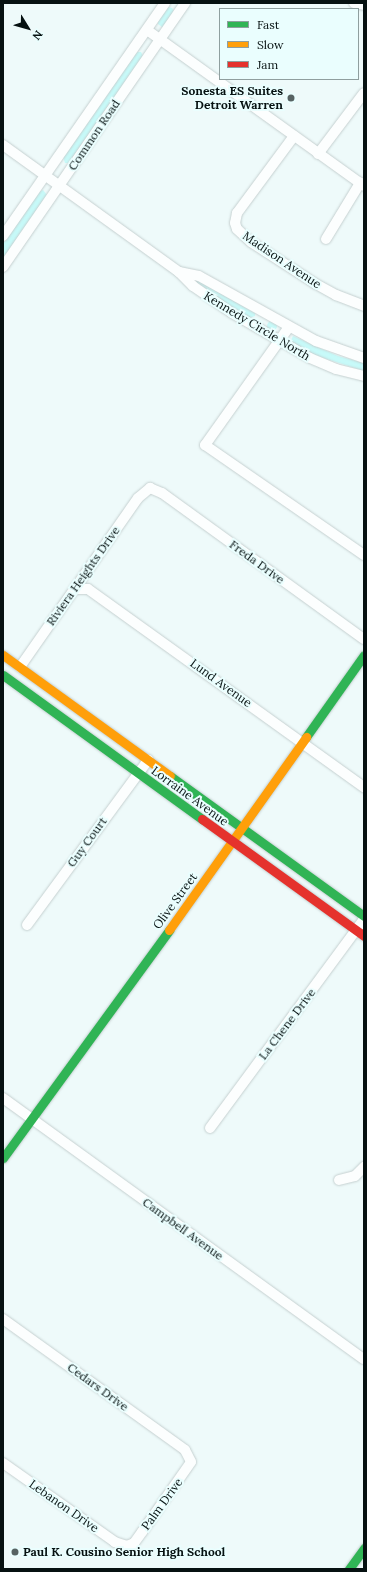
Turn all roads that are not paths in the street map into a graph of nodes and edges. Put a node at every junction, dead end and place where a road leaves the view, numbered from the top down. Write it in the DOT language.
graph roads {
  1 [pos="165,3"];
  2 [pos="185,3"];
  3 [pos="354,3"];
  4 [pos="364,5"];
  5 [pos="147,30"];
  6 [pos="160,39"];
  7 [pos="364,93"];
  8 [pos="294,136"];
  9 [pos="3,145"];
  10 [pos="318,154"];
  11 [pos="45,176"];
  12 [pos="362,185"];
  13 [pos="59,186"];
  14 [pos="3,236"];
  15 [pos="326,239"];
  16 [pos="3,267"];
  17 [pos="179,272"];
  18 [pos="364,306"];
  19 [pos="289,327"];
  20 [pos="279,341"];
  21 [pos="364,358"];
  22 [pos="364,376"];
  23 [pos="150,488"];
  24 [pos="364,555"];
  25 [pos="75,589"];
  26 [pos="364,639"];
  27 [pos="364,655"];
  28 [pos="3,656"];
  29 [pos="20,667"];
  30 [pos="3,675"];
  31 [pos="302,742"];
  32 [pos="148,760"];
  33 [pos="138,773"];
  34 [pos="364,787"];
  35 [pos="243,828"];
  36 [pos="233,842"];
  37 [pos="364,916"];
  38 [pos="364,919"];
  39 [pos="27,925"];
  40 [pos="360,933"];
  41 [pos="3,1098"];
  42 [pos="32,1119"];
  43 [pos="210,1128"];
  44 [pos="3,1158"];
  45 [pos="364,1167"];
  46 [pos="339,1180"];
  47 [pos="3,1319"];
  48 [pos="364,1359"];
  49 [pos="190,1458"];
  50 [pos="3,1463"];
  51 [pos="128,1546"];
  52 [pos="364,1548"];
  53 [pos="349,1569"];
  1 -- 5 [label="street, Common Road"];
  2 -- 6 [label="street, Common Road"];
  3 -- 4 [label="street"];
  5 -- 6 [label="street"];
  5 -- 11 [label="street, Common Road"];
  6 -- 8 [label="street"];
  6 -- 13 [label="street, Common Road"];
  7 -- 10 [label="street"];
  8 -- 10 [label="street"];
  8 -- 18 [label="street, Madison Avenue"];
  9 -- 11 [label="street, Kennedy Circle North"];
  10 -- 12 [label="street"];
  11 -- 13 [label="street, Kennedy Circle North"];
  11 -- 14 [label="street, Common Road"];
  12 -- 15 [label="street"];
  13 -- 16 [label="street, Common Road"];
  13 -- 17 [label="street, Kennedy Circle North"];
  17 -- 19 [label="street, Kennedy Circle North"];
  17 -- 20 [label="street, Kennedy Circle North"];
  19 -- 20 [label="street"];
  19 -- 21 [label="street, Kennedy Circle North"];
  20 -- 22 [label="street, Kennedy Circle North"];
  20 -- 24 [label="street"];
  23 -- 25 [label="street, Riviera Heights Drive"];
  23 -- 26 [label="street, Freda Drive"];
  25 -- 29 [label="street, Riviera Heights Drive"];
  25 -- 31 [label="street, Lund Avenue"];
  27 -- 31 [label="street, Olive Street"];
  28 -- 29 [label="street, Lorraine Avenue"];
  29 -- 32 [label="street, Lorraine Avenue"];
  30 -- 33 [label="street, Lorraine Avenue"];
  31 -- 34 [label="street, Lund Avenue"];
  31 -- 35 [label="street, Olive Street"];
  32 -- 33 [label="street, Guy Court"];
  32 -- 35 [label="street, Lorraine Avenue"];
  33 -- 36 [label="street, Lorraine Avenue"];
  33 -- 39 [label="street, Guy Court"];
  35 -- 36 [label="street, Olive Street"];
  35 -- 37 [label="street, Lorraine Avenue"];
  36 -- 40 [label="street, Lorraine Avenue"];
  36 -- 42 [label="street, Olive Street"];
  38 -- 40 [label="street, La Chene Drive"];
  40 -- 43 [label="street, La Chene Drive"];
  41 -- 42 [label="street, Campbell Avenue"];
  42 -- 44 [label="street, Olive Street"];
  42 -- 48 [label="street, Campbell Avenue"];
  45 -- 46 [label="street"];
  47 -- 49 [label="street, Cedars Drive"];
  49 -- 51 [label="street, Palm Drive"];
  50 -- 51 [label="street, Lebanon Drive"];
  52 -- 53 [label="street"];
}
